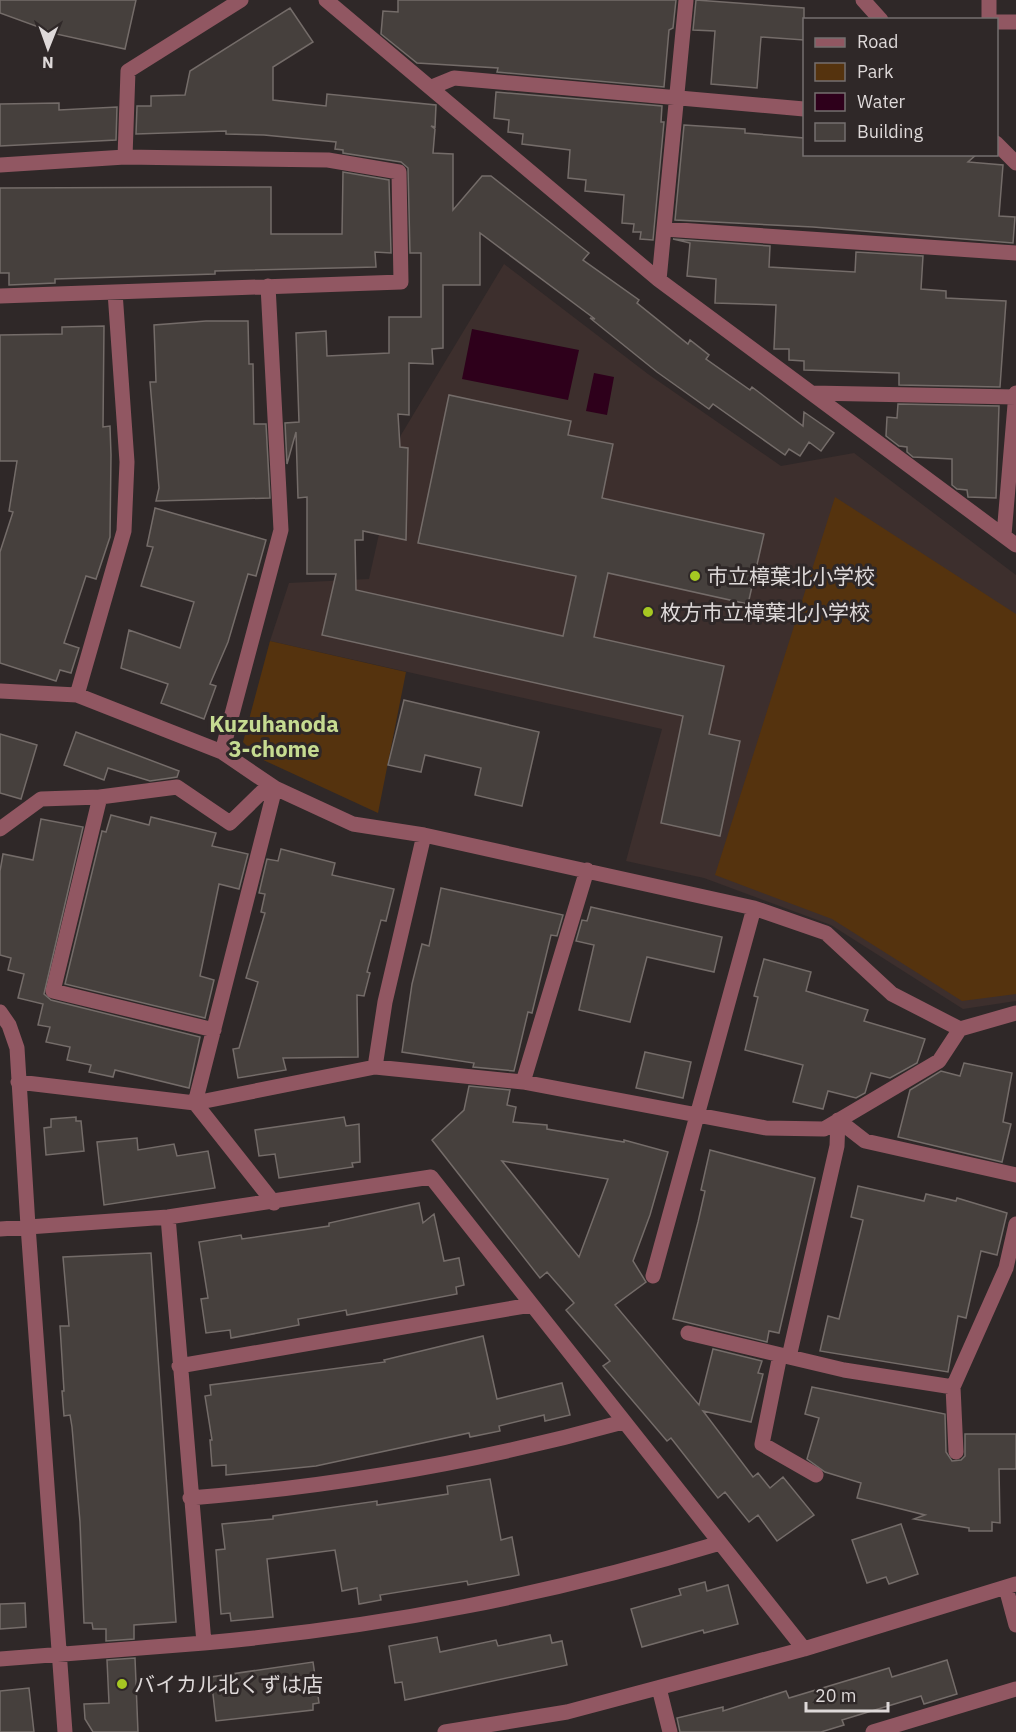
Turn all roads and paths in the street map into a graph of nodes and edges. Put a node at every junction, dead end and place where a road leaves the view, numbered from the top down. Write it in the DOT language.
graph roads {
  1 [pos="241,0"];
  2 [pos="326,0"];
  3 [pos="686,0"];
  4 [pos="863,0"];
  5 [pos="989,0"];
  6 [pos="879,18"];
  7 [pos="989,18"];
  8 [pos="998,21"];
  9 [pos="1016,22"];
  10 [pos="432,87"];
  11 [pos="677,98"];
  12 [pos="803,109"];
  13 [pos="998,144"];
  14 [pos="125,157"];
  15 [pos="1016,163"];
  16 [pos="0,165"];
  17 [pos="664,229"];
  18 [pos="1016,254"];
  19 [pos="659,280"];
  20 [pos="268,286"];
  21 [pos="116,292"];
  22 [pos="0,296"];
  23 [pos="812,393"];
  24 [pos="1016,395"];
  25 [pos="1011,514"];
  26 [pos="1010,540"];
  27 [pos="0,691"];
  28 [pos="77,695"];
  29 [pos="222,752"];
  30 [pos="272,786"];
  31 [pos="100,797"];
  32 [pos="0,829"];
  33 [pos="424,835"];
  34 [pos="587,870"];
  35 [pos="754,908"];
  36 [pos="0,1012"];
  37 [pos="1016,1013"];
  38 [pos="960,1029"];
  39 [pos="214,1030"];
  40 [pos="375,1067"];
  41 [pos="18,1082"];
  42 [pos="523,1082"];
  43 [pos="195,1103"];
  44 [pos="697,1115"];
  45 [pos="838,1120"];
  46 [pos="1016,1175"];
  47 [pos="274,1203"];
  48 [pos="168,1217"];
  49 [pos="1016,1224"];
  50 [pos="27,1226"];
  51 [pos="0,1229"];
  52 [pos="653,1276"];
  53 [pos="531,1305"];
  54 [pos="688,1333"];
  55 [pos="784,1356"];
  56 [pos="179,1366"];
  57 [pos="953,1387"];
  58 [pos="623,1422"];
  59 [pos="956,1452"];
  60 [pos="816,1475"];
  61 [pos="190,1498"];
  62 [pos="720,1543"];
  63 [pos="1011,1586"];
  64 [pos="1016,1625"];
  65 [pos="204,1643"];
  66 [pos="804,1649"];
  67 [pos="59,1655"];
  68 [pos="0,1659"];
  69 [pos="659,1688"];
  70 [pos="1016,1689"];
  71 [pos="65,1732"];
  72 [pos="445,1732"];
  73 [pos="670,1732"];
  74 [pos="873,1732"];
  1 -- 14 [label="street"];
  2 -- 10 [label="street"];
  3 -- 11 [label="street"];
  4 -- 6 [label="street"];
  5 -- 7 [label="street"];
  8 -- 9 [label="street"];
  10 -- 11 [label="street"];
  10 -- 19 [label="street"];
  11 -- 12 [label="street"];
  11 -- 17 [label="street"];
  13 -- 15 [label="street"];
  14 -- 16 [label="street"];
  14 -- 20 [label="street"];
  17 -- 18 [label="street"];
  17 -- 19 [label="street"];
  19 -- 23 [label="street"];
  20 -- 21 [label="street"];
  20 -- 29 [label="street"];
  21 -- 22 [label="street"];
  21 -- 28 [label="street"];
  23 -- 24 [label="street"];
  23 -- 26 [label="street"];
  24 -- 25 [label="street"];
  25 -- 26 [label="street"];
  27 -- 28 [label="street"];
  28 -- 29 [label="street"];
  29 -- 30 [label="street"];
  30 -- 31 [label="street"];
  30 -- 33 [label="street"];
  30 -- 39 [label="street"];
  31 -- 32 [label="street"];
  31 -- 39 [label="street"];
  33 -- 34 [label="street"];
  33 -- 40 [label="street"];
  34 -- 35 [label="street"];
  34 -- 42 [label="street"];
  35 -- 38 [label="street"];
  35 -- 44 [label="street"];
  36 -- 41 [label="street"];
  37 -- 38 [label="street"];
  38 -- 45 [label="street"];
  39 -- 43 [label="street"];
  40 -- 42 [label="street"];
  40 -- 43 [label="street"];
  41 -- 43 [label="street"];
  41 -- 50 [label="street"];
  42 -- 44 [label="street"];
  43 -- 47 [label="street"];
  44 -- 45 [label="street"];
  44 -- 52 [label="street"];
  45 -- 46 [label="street"];
  45 -- 55 [label="street"];
  47 -- 48 [label="street"];
  47 -- 53 [label="street"];
  48 -- 50 [label="street"];
  48 -- 56 [label="street"];
  49 -- 57 [label="street"];
  50 -- 51 [label="street"];
  50 -- 67 [label="street"];
  53 -- 56 [label="street"];
  53 -- 58 [label="street"];
  54 -- 55 [label="street"];
  55 -- 57 [label="street"];
  55 -- 60 [label="street"];
  56 -- 61 [label="street"];
  57 -- 59 [label="street"];
  58 -- 61 [label="street"];
  58 -- 62 [label="street"];
  61 -- 65 [label="street"];
  62 -- 65 [label="street"];
  62 -- 66 [label="street"];
  63 -- 64 [label="street"];
  63 -- 66 [label="street"];
  65 -- 67 [label="street"];
  66 -- 69 [label="street"];
  67 -- 68 [label="street"];
  67 -- 71 [label="street"];
  69 -- 72 [label="street"];
  69 -- 73 [label="street"];
  70 -- 74 [label="street"];
}
